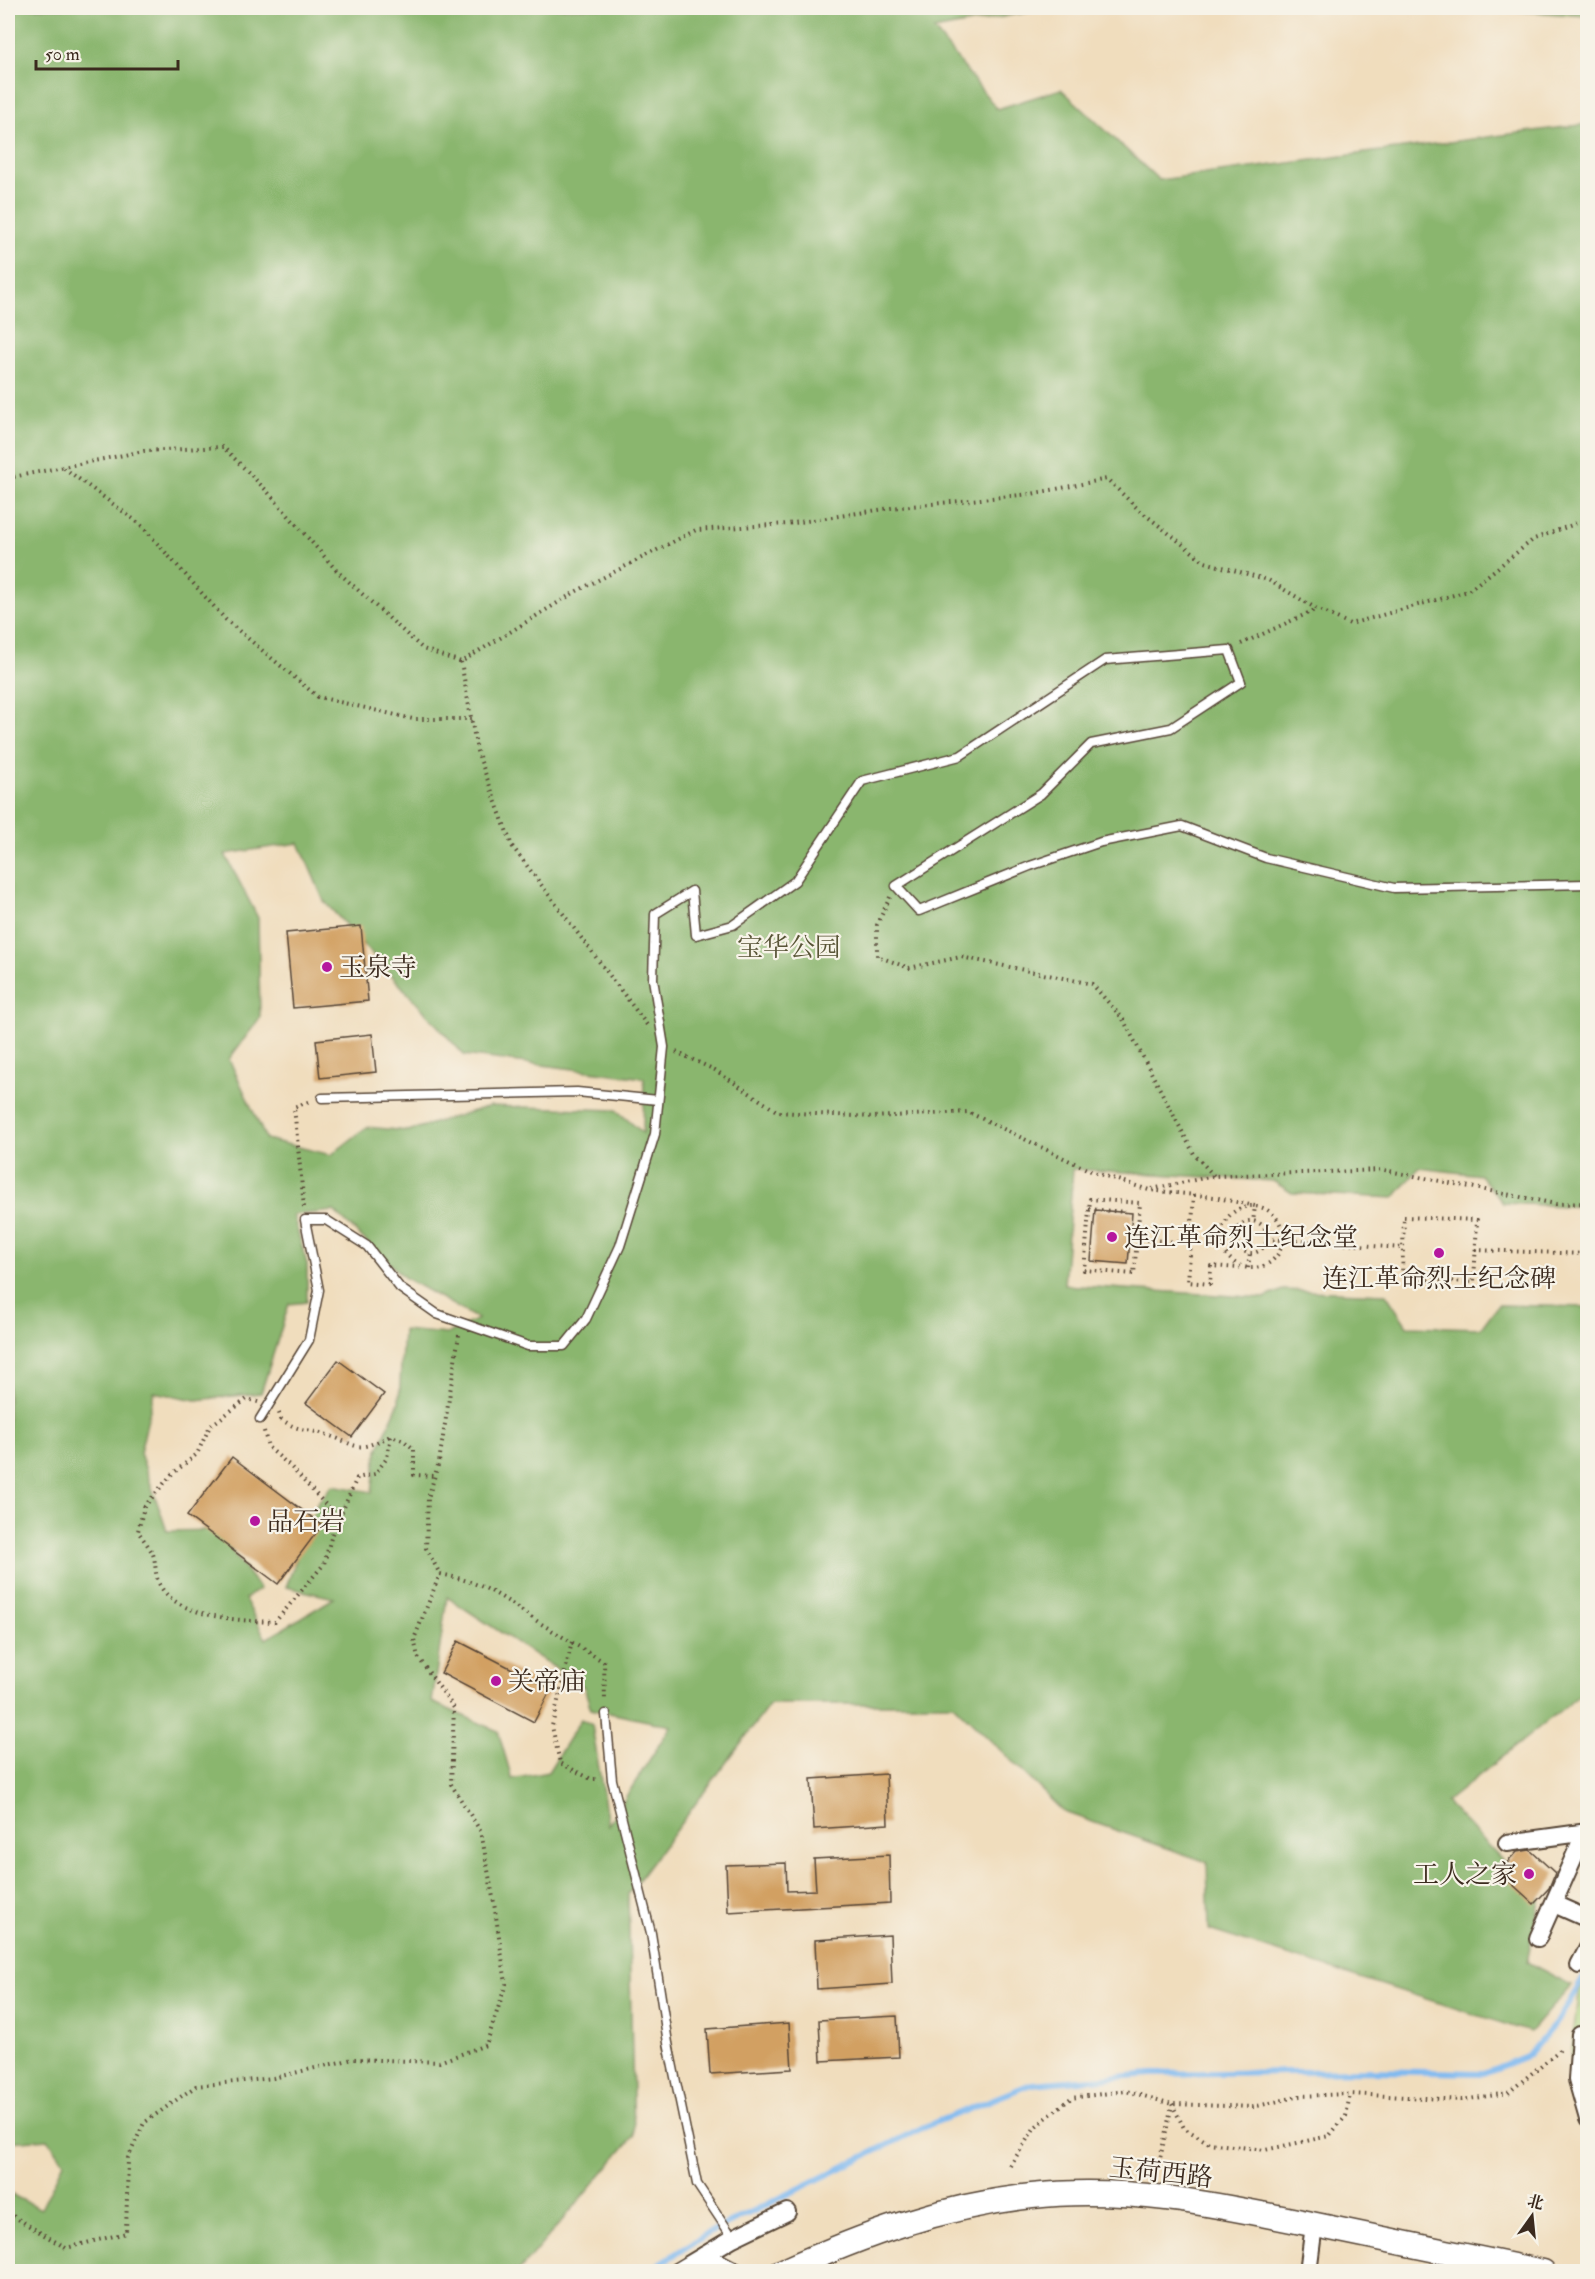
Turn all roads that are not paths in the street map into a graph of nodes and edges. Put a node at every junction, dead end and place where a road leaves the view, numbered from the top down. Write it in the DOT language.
graph roads {
  1 [pos="1587,884"];
  2 [pos="322,1098"];
  3 [pos="658,1100"];
  4 [pos="260,1419"];
  5 [pos="606,1714"];
  6 [pos="1586,1832"];
  7 [pos="1507,1843"];
  8 [pos="1554,1904"];
  9 [pos="1587,1919"];
  10 [pos="1538,1938"];
  11 [pos="1587,1948"];
  12 [pos="1579,1965"];
  13 [pos="1580,2035"];
  14 [pos="1587,2119"];
  15 [pos="787,2212"];
  16 [pos="1314,2225"];
  17 [pos="733,2238"];
  18 [pos="705,2255"];
  19 [pos="676,2271"];
  20 [pos="737,2271"];
  21 [pos="780,2271"];
  22 [pos="1308,2271"];
  23 [pos="1542,2271"];
  1 -- 3 [label="lane"];
  2 -- 3 [label="lane"];
  3 -- 4 [label="lane"];
  5 -- 17 [label="lane"];
  6 -- 7 [label="street"];
  6 -- 8 [label="street"];
  8 -- 9 [label="street"];
  8 -- 10 [label="street"];
  11 -- 12 [label="street"];
  13 -- 14 [label="street"];
  15 -- 17 [label="street"];
  16 -- 21 [label="main road, 玉荷西路"];
  16 -- 22 [label="street"];
  16 -- 23 [label="main road, 玉荷西路"];
  17 -- 18 [label="street"];
  18 -- 19 [label="street"];
  18 -- 20 [label="street"];
}
